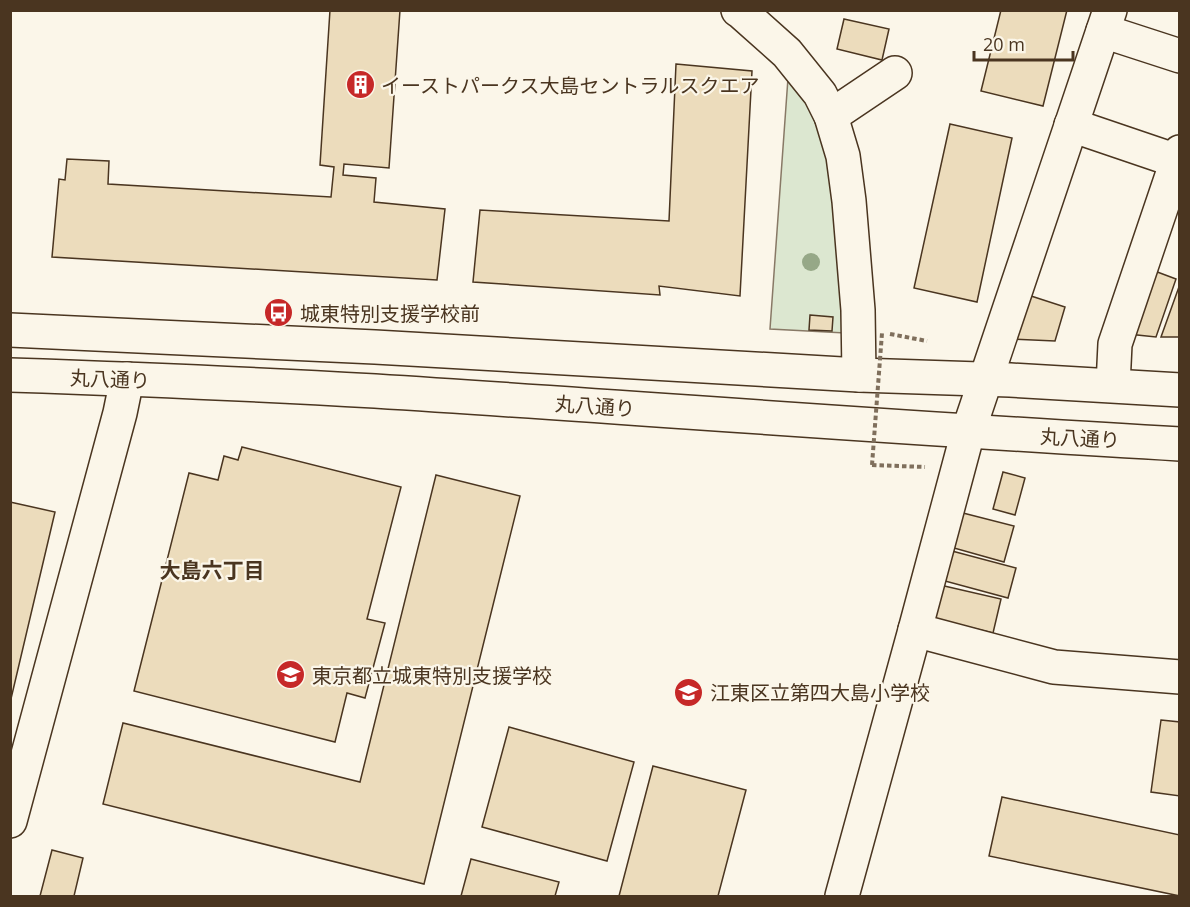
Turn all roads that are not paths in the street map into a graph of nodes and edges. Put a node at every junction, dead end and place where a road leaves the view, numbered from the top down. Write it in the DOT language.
graph roads {
  1 [pos="738,10"];
  2 [pos="1107,21"];
  3 [pos="1179,56"];
  4 [pos="895,73"];
  5 [pos="831,116"];
  6 [pos="1071,125"];
  7 [pos="1178,156"];
  8 [pos="10,330"];
  9 [pos="10,375"];
  10 [pos="859,375"];
  11 [pos="127,379"];
  12 [pos="985,379"];
  13 [pos="1113,385"];
  14 [pos="1179,390"];
  15 [pos="968,432"];
  16 [pos="1179,444"];
  17 [pos="915,630"];
  18 [pos="1179,677"];
  19 [pos="10,822"];
  20 [pos="842,897"];
  1 -- 5 [label="main road"];
  2 -- 3 [label="main road"];
  2 -- 6 [label="main road"];
  4 -- 5 [label="main road"];
  5 -- 10 [label="main road"];
  6 -- 7 [label="main road"];
  6 -- 12 [label="main road"];
  7 -- 13 [label="main road"];
  8 -- 10 [label="main road"];
  9 -- 11 [label="main road, 丸八通り"];
  10 -- 12 [label="main road"];
  11 -- 15 [label="main road, 丸八通り"];
  11 -- 19 [label="main road"];
  12 -- 13 [label="main road"];
  12 -- 15 [label="main road"];
  13 -- 14 [label="main road"];
  15 -- 16 [label="main road, 丸八通り"];
  15 -- 17 [label="main road"];
  17 -- 18 [label="main road"];
  17 -- 20 [label="main road"];
}
